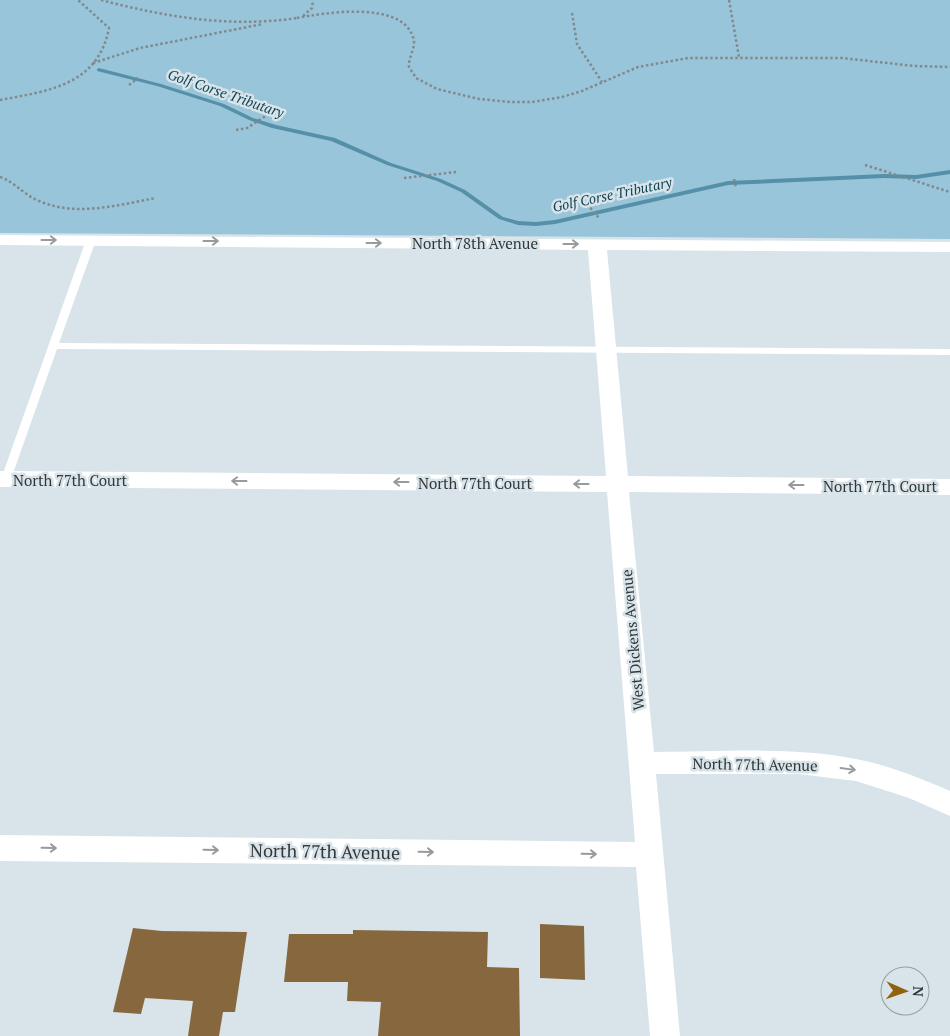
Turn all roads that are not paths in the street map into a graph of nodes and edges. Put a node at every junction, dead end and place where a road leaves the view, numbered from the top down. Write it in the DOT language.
graph roads {
  1 [pos="0,240"];
  2 [pos="91,240"];
  3 [pos="597,244"];
  4 [pos="950,247"];
  5 [pos="53,346"];
  6 [pos="606,350"];
  7 [pos="950,352"];
  8 [pos="3,479"];
  9 [pos="618,484"];
  10 [pos="950,487"];
  11 [pos="642,763"];
  12 [pos="950,804"];
  13 [pos="0,848"];
  14 [pos="650,855"];
  15 [pos="665,1036"];
  1 -- 2 [label="street, North 78th Avenue, one-way"];
  2 -- 3 [label="street, North 78th Avenue, one-way"];
  2 -- 5 [label="lane"];
  3 -- 4 [label="street, North 78th Avenue"];
  3 -- 6 [label="street, West Dickens Avenue"];
  5 -- 6 [label="lane"];
  5 -- 8 [label="lane"];
  6 -- 7 [label="lane"];
  6 -- 9 [label="street, West Dickens Avenue"];
  9 -- 8 [label="street, North 77th Court, one-way"];
  10 -- 9 [label="street, North 77th Court, one-way"];
  9 -- 11 [label="street, West Dickens Avenue"];
  11 -- 12 [label="street, North 77th Avenue, one-way"];
  11 -- 14 [label="street, West Dickens Avenue"];
  13 -- 14 [label="street, North 77th Avenue, one-way"];
  14 -- 15 [label="street, West Dickens Avenue"];
}
